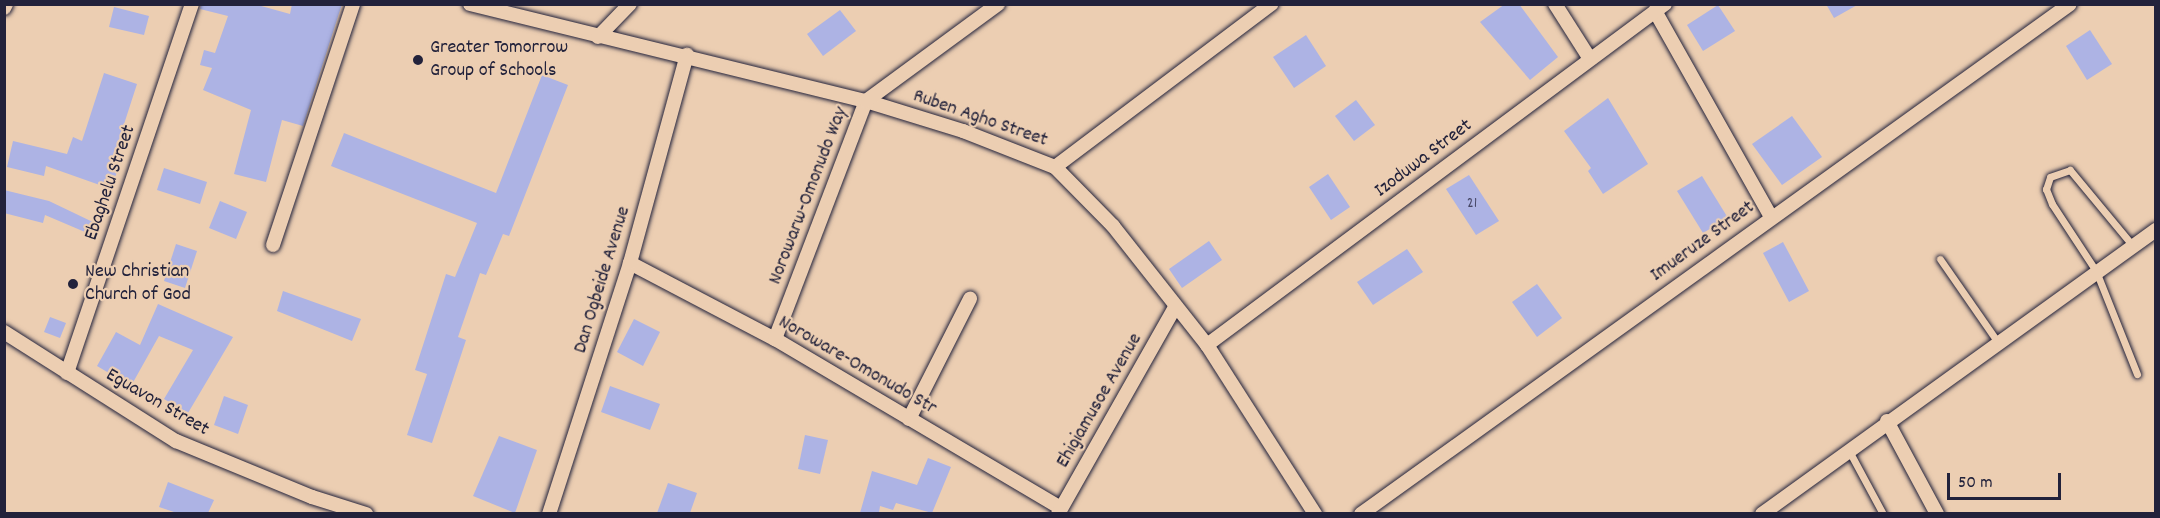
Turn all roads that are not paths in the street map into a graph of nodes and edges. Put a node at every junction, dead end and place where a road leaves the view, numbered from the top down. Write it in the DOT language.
graph roads {
  1 [pos="192,4"];
  2 [pos="353,4"];
  3 [pos="470,4"];
  4 [pos="630,4"];
  5 [pos="998,4"];
  6 [pos="1271,4"];
  7 [pos="1555,4"];
  8 [pos="2070,4"];
  9 [pos="1660,8"];
  10 [pos="598,37"];
  11 [pos="687,55"];
  12 [pos="1590,59"];
  13 [pos="866,101"];
  14 [pos="1055,166"];
  15 [pos="1772,217"];
  16 [pos="2156,230"];
  17 [pos="273,245"];
  18 [pos="2133,246"];
  19 [pos="1940,259"];
  20 [pos="630,263"];
  21 [pos="2097,272"];
  22 [pos="970,299"];
  23 [pos="1175,307"];
  24 [pos="4,332"];
  25 [pos="775,339"];
  26 [pos="1997,341"];
  27 [pos="1206,345"];
  28 [pos="67,373"];
  29 [pos="2137,374"];
  30 [pos="909,419"];
  31 [pos="1887,421"];
  32 [pos="1848,449"];
  33 [pos="1060,511"];
  34 [pos="366,513"];
  35 [pos="549,513"];
  36 [pos="1315,513"];
  37 [pos="1361,513"];
  38 [pos="1762,513"];
  39 [pos="1883,513"];
  40 [pos="1937,513"];
  1 -- 28 [label="street, Ebaghelu Street"];
  2 -- 17 [label="street"];
  3 -- 10 [label="street, Ruben Agho Street"];
  4 -- 10 [label="street"];
  5 -- 13 [label="street"];
  6 -- 14 [label="street"];
  7 -- 12 [label="street"];
  8 -- 15 [label="street, Imueruze Street"];
  9 -- 12 [label="street, Izoduwa Street"];
  9 -- 15 [label="street"];
  10 -- 11 [label="street, Ruben Agho Street"];
  11 -- 13 [label="street, Ruben Agho Street"];
  11 -- 20 [label="street, Dan Ogbeide Avenue"];
  12 -- 27 [label="street, Izoduwa Street"];
  13 -- 14 [label="street, Ruben Agho Street"];
  13 -- 25 [label="street, Norowarw-Omonudo Way"];
  14 -- 23 [label="street, Ruben Agho Street"];
  15 -- 37 [label="street, Imueruze Street"];
  16 -- 18 [label="street"];
  18 -- 21 [label="street"];
  18 -- 21 [label="lane"];
  19 -- 26 [label="lane"];
  20 -- 25 [label="street, Noroware-Omonudo Str"];
  20 -- 35 [label="street, Dan Ogbeide Avenue"];
  21 -- 26 [label="street"];
  21 -- 29 [label="lane"];
  22 -- 30 [label="street"];
  23 -- 27 [label="street, Ruben Agho Street"];
  23 -- 33 [label="street, Ehigiamusoe Avenue"];
  24 -- 28 [label="street, Eguavon Street"];
  25 -- 30 [label="street, Noroware-Omonudo Str"];
  26 -- 31 [label="street"];
  27 -- 36 [label="street, Ruben Agho Street"];
  28 -- 34 [label="street, Eguavon Street"];
  30 -- 33 [label="street, Noroware-Omonudo Str"];
  31 -- 32 [label="street"];
  31 -- 40 [label="street"];
  32 -- 38 [label="street"];
  32 -- 39 [label="lane"];
}
